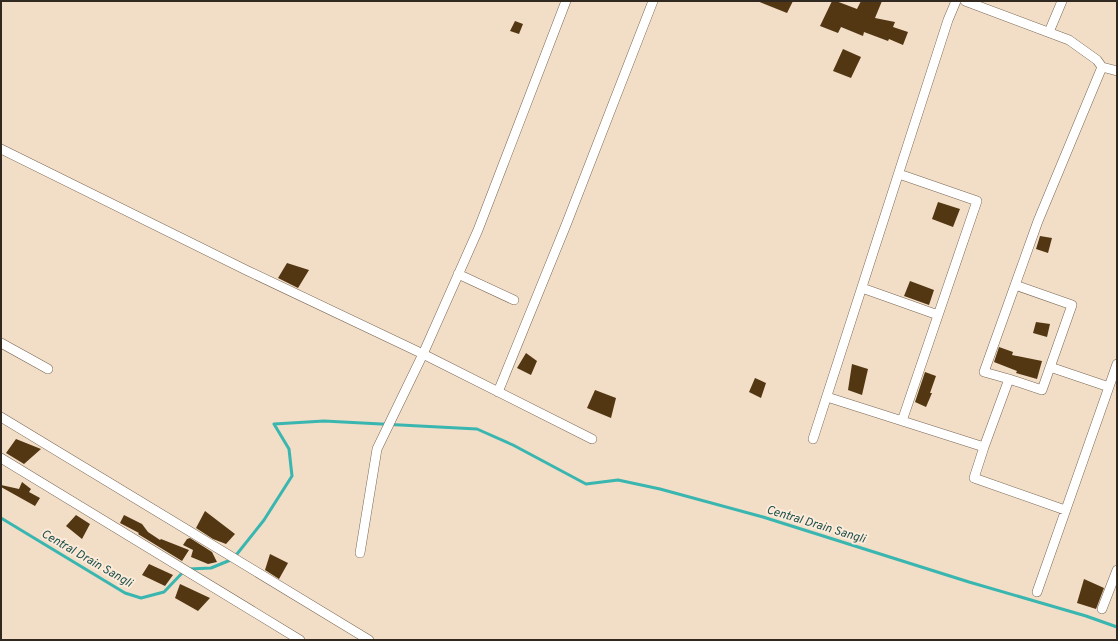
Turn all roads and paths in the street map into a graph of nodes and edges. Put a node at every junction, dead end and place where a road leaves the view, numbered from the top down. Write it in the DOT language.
graph roads {
  1 [pos="566,1"];
  2 [pos="653,1"];
  3 [pos="956,1"];
  4 [pos="965,1"];
  5 [pos="1062,1"];
  6 [pos="1049,32"];
  7 [pos="1102,67"];
  8 [pos="1117,71"];
  9 [pos="1,149"];
  10 [pos="899,174"];
  11 [pos="458,274"];
  12 [pos="1015,285"];
  13 [pos="862,288"];
  14 [pos="514,300"];
  15 [pos="938,315"];
  16 [pos="1,343"];
  17 [pos="423,354"];
  18 [pos="1117,364"];
  19 [pos="1050,367"];
  20 [pos="48,369"];
  21 [pos="1009,379"];
  22 [pos="1109,387"];
  23 [pos="498,392"];
  24 [pos="827,397"];
  25 [pos="1,417"];
  26 [pos="902,421"];
  27 [pos="592,439"];
  28 [pos="813,439"];
  29 [pos="984,447"];
  30 [pos="1,458"];
  31 [pos="1066,510"];
  32 [pos="360,553"];
  33 [pos="1117,570"];
  34 [pos="1037,592"];
  35 [pos="1102,609"];
  36 [pos="300,640"];
  37 [pos="368,640"];
  1 -- 11 [label="street"];
  2 -- 23 [label="street"];
  3 -- 10 [label="street"];
  4 -- 6 [label="street"];
  5 -- 6 [label="street"];
  6 -- 7 [label="street"];
  7 -- 8 [label="street"];
  7 -- 12 [label="street"];
  9 -- 17 [label="street"];
  10 -- 13 [label="street"];
  10 -- 15 [label="street"];
  11 -- 14 [label="street"];
  11 -- 17 [label="street"];
  12 -- 19 [label="street"];
  12 -- 21 [label="street"];
  13 -- 15 [label="street"];
  13 -- 24 [label="street"];
  15 -- 26 [label="street"];
  16 -- 20 [label="street"];
  17 -- 23 [label="street"];
  17 -- 32 [label="street"];
  18 -- 22 [label="street"];
  19 -- 21 [label="street"];
  19 -- 22 [label="street"];
  21 -- 29 [label="street"];
  22 -- 31 [label="street"];
  23 -- 27 [label="street"];
  24 -- 26 [label="street"];
  24 -- 28 [label="street"];
  25 -- 37 [label="street"];
  26 -- 29 [label="street"];
  29 -- 31 [label="street"];
  30 -- 36 [label="street"];
  31 -- 34 [label="street"];
  33 -- 35 [label="street"];
}
